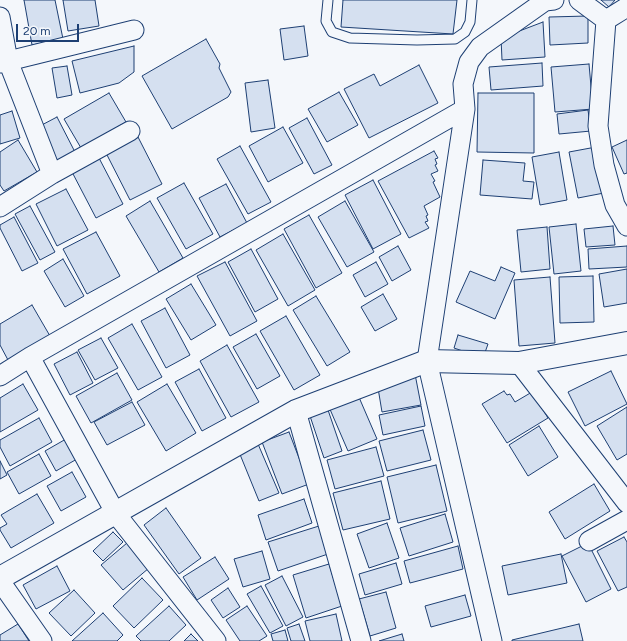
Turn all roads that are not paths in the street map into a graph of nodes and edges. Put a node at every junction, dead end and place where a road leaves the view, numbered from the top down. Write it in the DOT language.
graph roads {
  1 [pos="328,0"];
  2 [pos="472,0"];
  3 [pos="554,0"];
  4 [pos="579,0"];
  5 [pos="627,7"];
  6 [pos="0,17"];
  7 [pos="606,20"];
  8 [pos="134,30"];
  9 [pos="4,62"];
  10 [pos="465,109"];
  11 [pos="130,131"];
  12 [pos="52,174"];
  13 [pos="0,207"];
  14 [pos="627,226"];
  15 [pos="627,343"];
  16 [pos="30,357"];
  17 [pos="427,362"];
  18 [pos="518,363"];
  19 [pos="0,376"];
  20 [pos="296,411"];
  21 [pos="627,504"];
  22 [pos="116,514"];
  23 [pos="627,520"];
  24 [pos="589,541"];
  25 [pos="0,580"];
  26 [pos="42,641"];
  27 [pos="216,641"];
  28 [pos="361,641"];
  29 [pos="492,641"];
  1 -- 2 [label="lane"];
  3 -- 10 [label="street"];
  4 -- 7 [label="street"];
  5 -- 7 [label="street"];
  6 -- 9 [label="street"];
  7 -- 14 [label="street"];
  8 -- 9 [label="street"];
  9 -- 12 [label="street"];
  10 -- 16 [label="street"];
  10 -- 17 [label="street"];
  11 -- 12 [label="street"];
  12 -- 13 [label="street"];
  15 -- 18 [label="street"];
  16 -- 19 [label="street"];
  16 -- 22 [label="street"];
  17 -- 18 [label="street"];
  17 -- 20 [label="street"];
  17 -- 29 [label="street"];
  18 -- 21 [label="street"];
  20 -- 22 [label="street"];
  20 -- 28 [label="street"];
  22 -- 25 [label="street"];
  22 -- 27 [label="street"];
  23 -- 24 [label="street"];
  25 -- 26 [label="street"];
}
